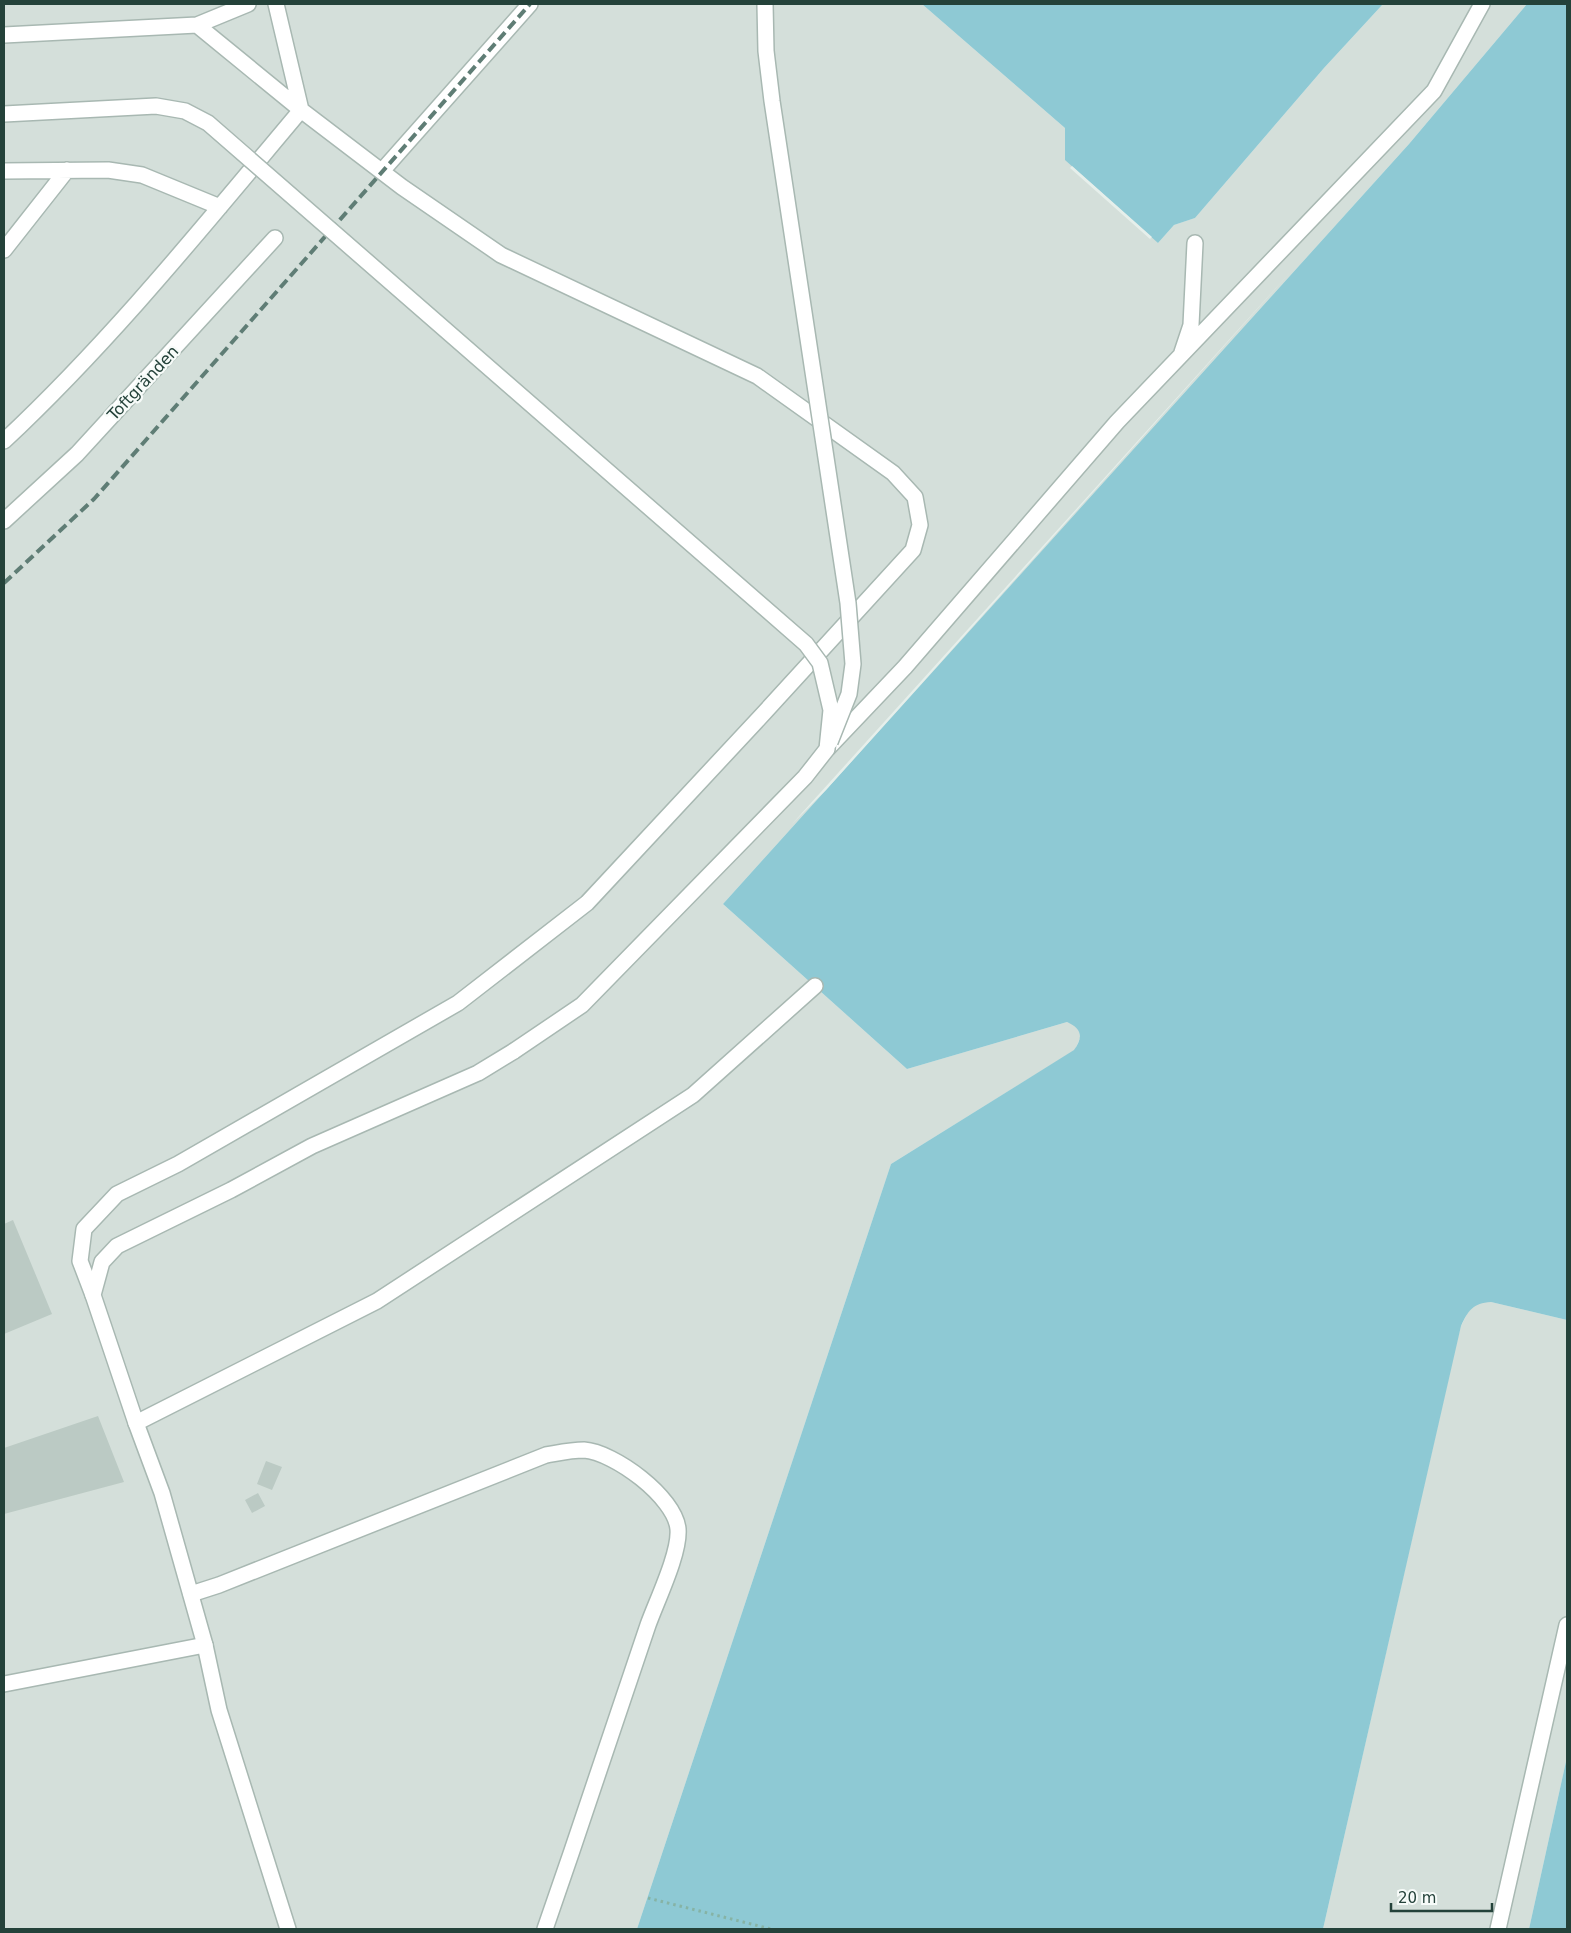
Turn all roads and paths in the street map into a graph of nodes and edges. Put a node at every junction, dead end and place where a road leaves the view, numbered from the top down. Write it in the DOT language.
graph roads {
  1 [pos="248,4"];
  2 [pos="276,4"];
  3 [pos="530,4"];
  4 [pos="765,4"];
  5 [pos="1482,4"];
  6 [pos="197,25"];
  7 [pos="4,35"];
  8 [pos="300,110"];
  9 [pos="4,114"];
  10 [pos="67,170"];
  11 [pos="4,171"];
  12 [pos="382,171"];
  13 [pos="220,207"];
  14 [pos="275,238"];
  15 [pos="1195,243"];
  16 [pos="4,250"];
  17 [pos="1181,356"];
  18 [pos="4,441"];
  19 [pos="4,521"];
  20 [pos="827,749"];
  21 [pos="815,986"];
  22 [pos="93,1295"];
  23 [pos="136,1423"];
  24 [pos="191,1594"];
  25 [pos="1567,1625"];
  26 [pos="206,1645"];
  27 [pos="4,1684"];
  28 [pos="648,1898"];
  29 [pos="288,1929"];
  30 [pos="545,1929"];
  31 [pos="771,1929"];
  32 [pos="1498,1929"];
  1 -- 6 [label="street"];
  2 -- 8 [label="street"];
  3 -- 12 [label="street"];
  4 -- 20 [label="street, bridge"];
  5 -- 17 [label="street"];
  6 -- 7 [label="street"];
  6 -- 8 [label="street"];
  8 -- 12 [label="street"];
  8 -- 13 [label="street"];
  9 -- 20 [label="street, bridge"];
  10 -- 11 [label="street"];
  10 -- 13 [label="street"];
  10 -- 16 [label="street"];
  12 -- 22 [label="street"];
  13 -- 18 [label="street"];
  14 -- 19 [label="street, Toftgränden"];
  15 -- 17 [label="street"];
  17 -- 20 [label="street"];
  20 -- 22 [label="street, bridge"];
  21 -- 23 [label="street"];
  22 -- 23 [label="street"];
  23 -- 24 [label="street"];
  24 -- 26 [label="street"];
  24 -- 30 [label="street"];
  25 -- 32 [label="street"];
  26 -- 27 [label="street"];
  26 -- 29 [label="street"];
  28 -- 31 [label="path"];
}
